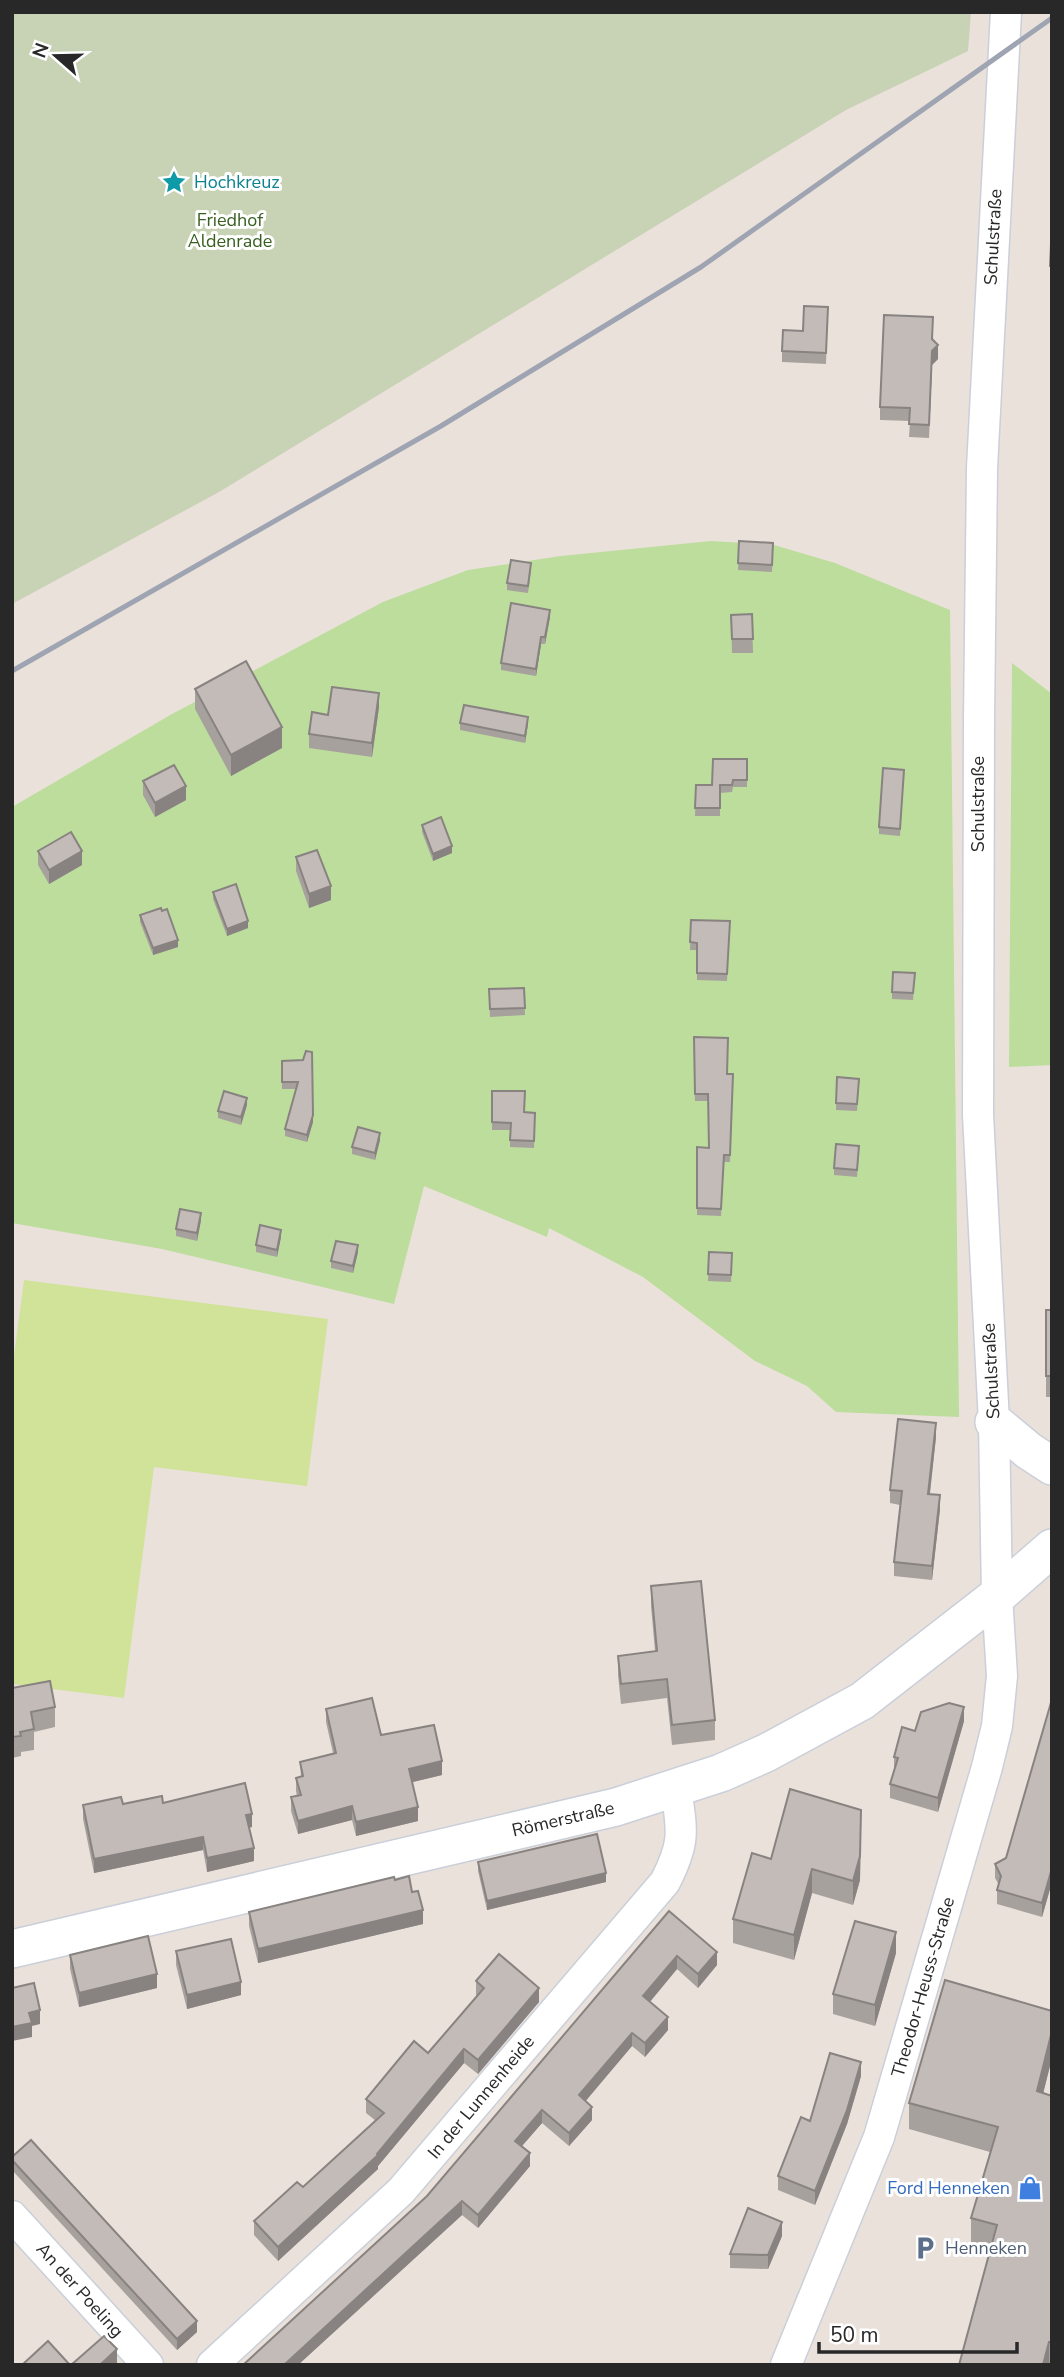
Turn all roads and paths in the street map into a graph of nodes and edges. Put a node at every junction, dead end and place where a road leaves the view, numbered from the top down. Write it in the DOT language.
graph roads {
  1 [pos="1006,12"];
  2 [pos="994,1422"];
  3 [pos="1052,1466"];
  4 [pos="1052,1548"];
  5 [pos="997,1596"];
  6 [pos="676,1788"];
  7 [pos="12,1949"];
  8 [pos="12,2216"];
  9 [pos="148,2365"];
  10 [pos="212,2365"];
  11 [pos="786,2365"];
  1 -- 2 [label="street, Schulstraße"];
  2 -- 3 [label="street"];
  2 -- 5 [label="street, Schulstraße"];
  4 -- 5 [label="street, Römerstraße"];
  5 -- 6 [label="street, Römerstraße"];
  5 -- 11 [label="street, Theodor-Heuss-Straße"];
  6 -- 7 [label="street, Römerstraße"];
  6 -- 10 [label="street, In der Lunnenheide"];
  8 -- 9 [label="street, An der Poeling"];
}
